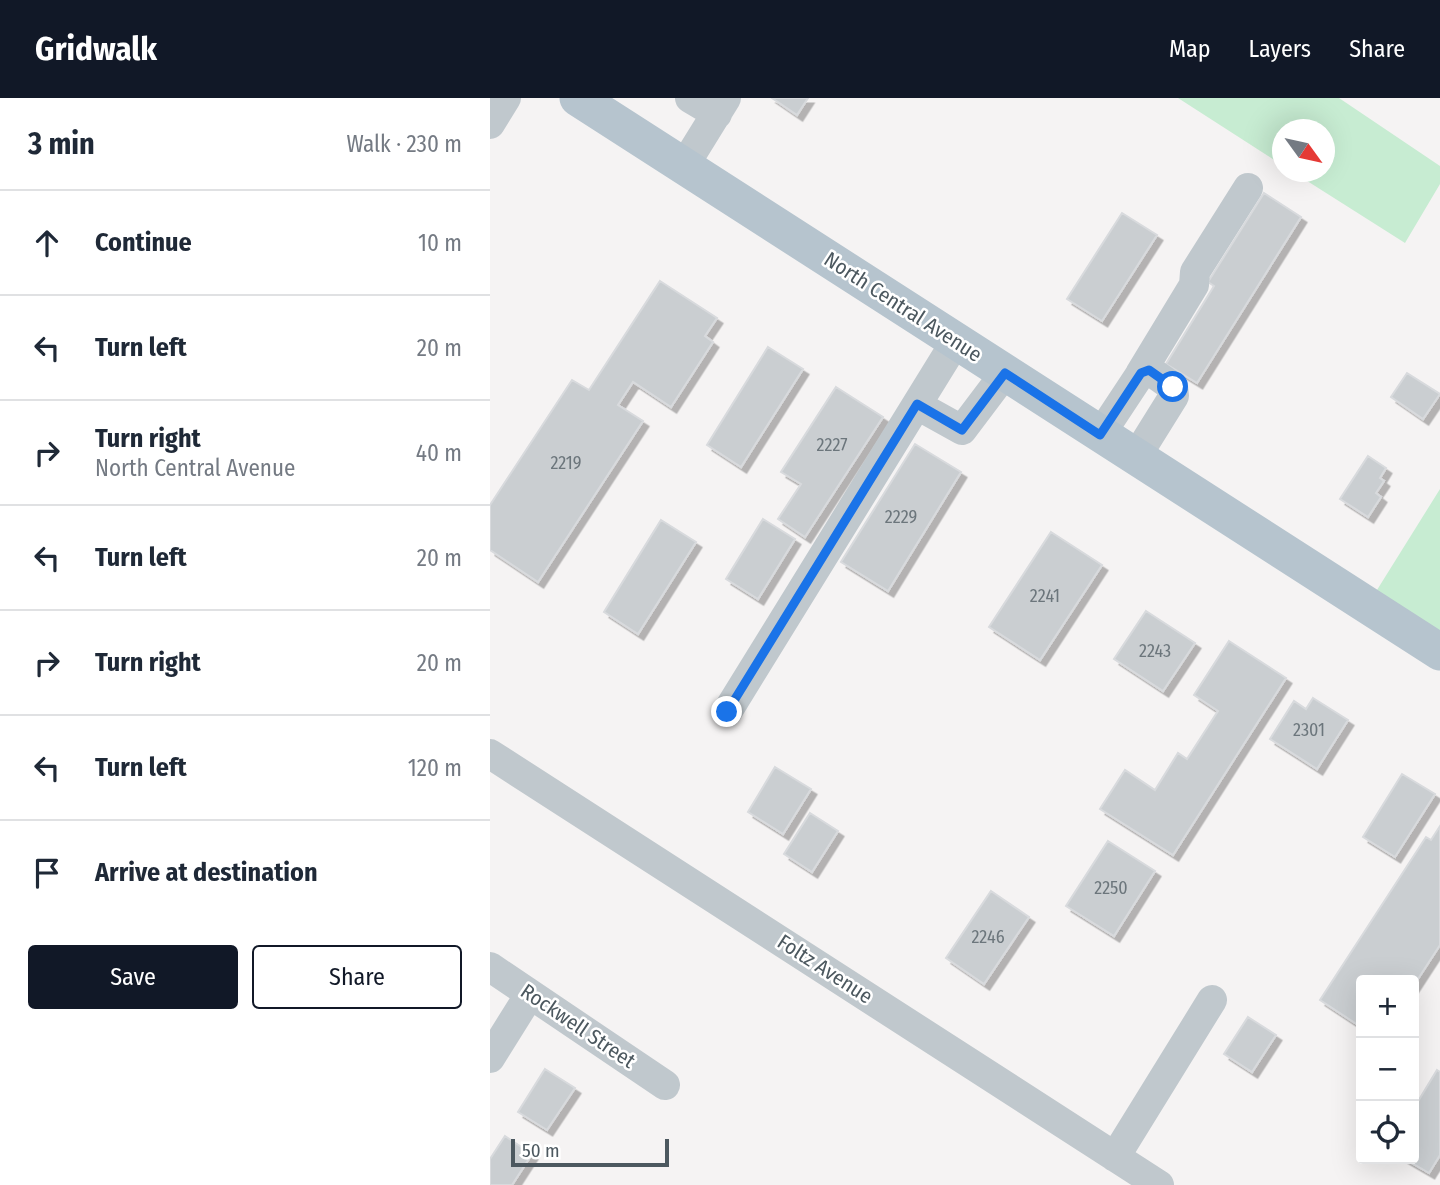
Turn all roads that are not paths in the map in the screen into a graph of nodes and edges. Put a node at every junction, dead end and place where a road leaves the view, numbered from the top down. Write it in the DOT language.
graph roads {
  1 [pos="506,98"];
  2 [pos="691,98"];
  3 [pos="597,103"];
  4 [pos="722,106"];
  5 [pos="490,124"];
  6 [pos="684,166"];
  7 [pos="1248,188"];
  8 [pos="956,341"];
  9 [pos="1005,373"];
  10 [pos="1140,374"];
  11 [pos="917,404"];
  12 [pos="1100,435"];
  13 [pos="1136,457"];
  14 [pos="1440,652"];
  15 [pos="727,712"];
  16 [pos="490,754"];
  17 [pos="490,967"];
  18 [pos="530,994"];
  19 [pos="1212,1000"];
  20 [pos="490,1058"];
  21 [pos="665,1085"];
  22 [pos="1115,1157"];
  23 [pos="1159,1185"];
  1 -- 5 [label="street"];
  2 -- 4 [label="street"];
  3 -- 6 [label="main road, North Central Avenue"];
  4 -- 6 [label="street"];
  6 -- 8 [label="main road, North Central Avenue"];
  7 -- 10 [label="street"];
  8 -- 9 [label="main road, North Central Avenue"];
  8 -- 11 [label="street"];
  9 -- 11 [label="street"];
  9 -- 12 [label="main road, North Central Avenue"];
  10 -- 12 [label="street"];
  10 -- 13 [label="street"];
  11 -- 15 [label="street"];
  12 -- 13 [label="main road, North Central Avenue"];
  13 -- 14 [label="main road, North Central Avenue"];
  16 -- 22 [label="street, Foltz Avenue"];
  17 -- 18 [label="street, Rockwell Street"];
  18 -- 20 [label="street"];
  18 -- 21 [label="street, Rockwell Street"];
  19 -- 22 [label="street"];
  22 -- 23 [label="street, Foltz Avenue"];
}
